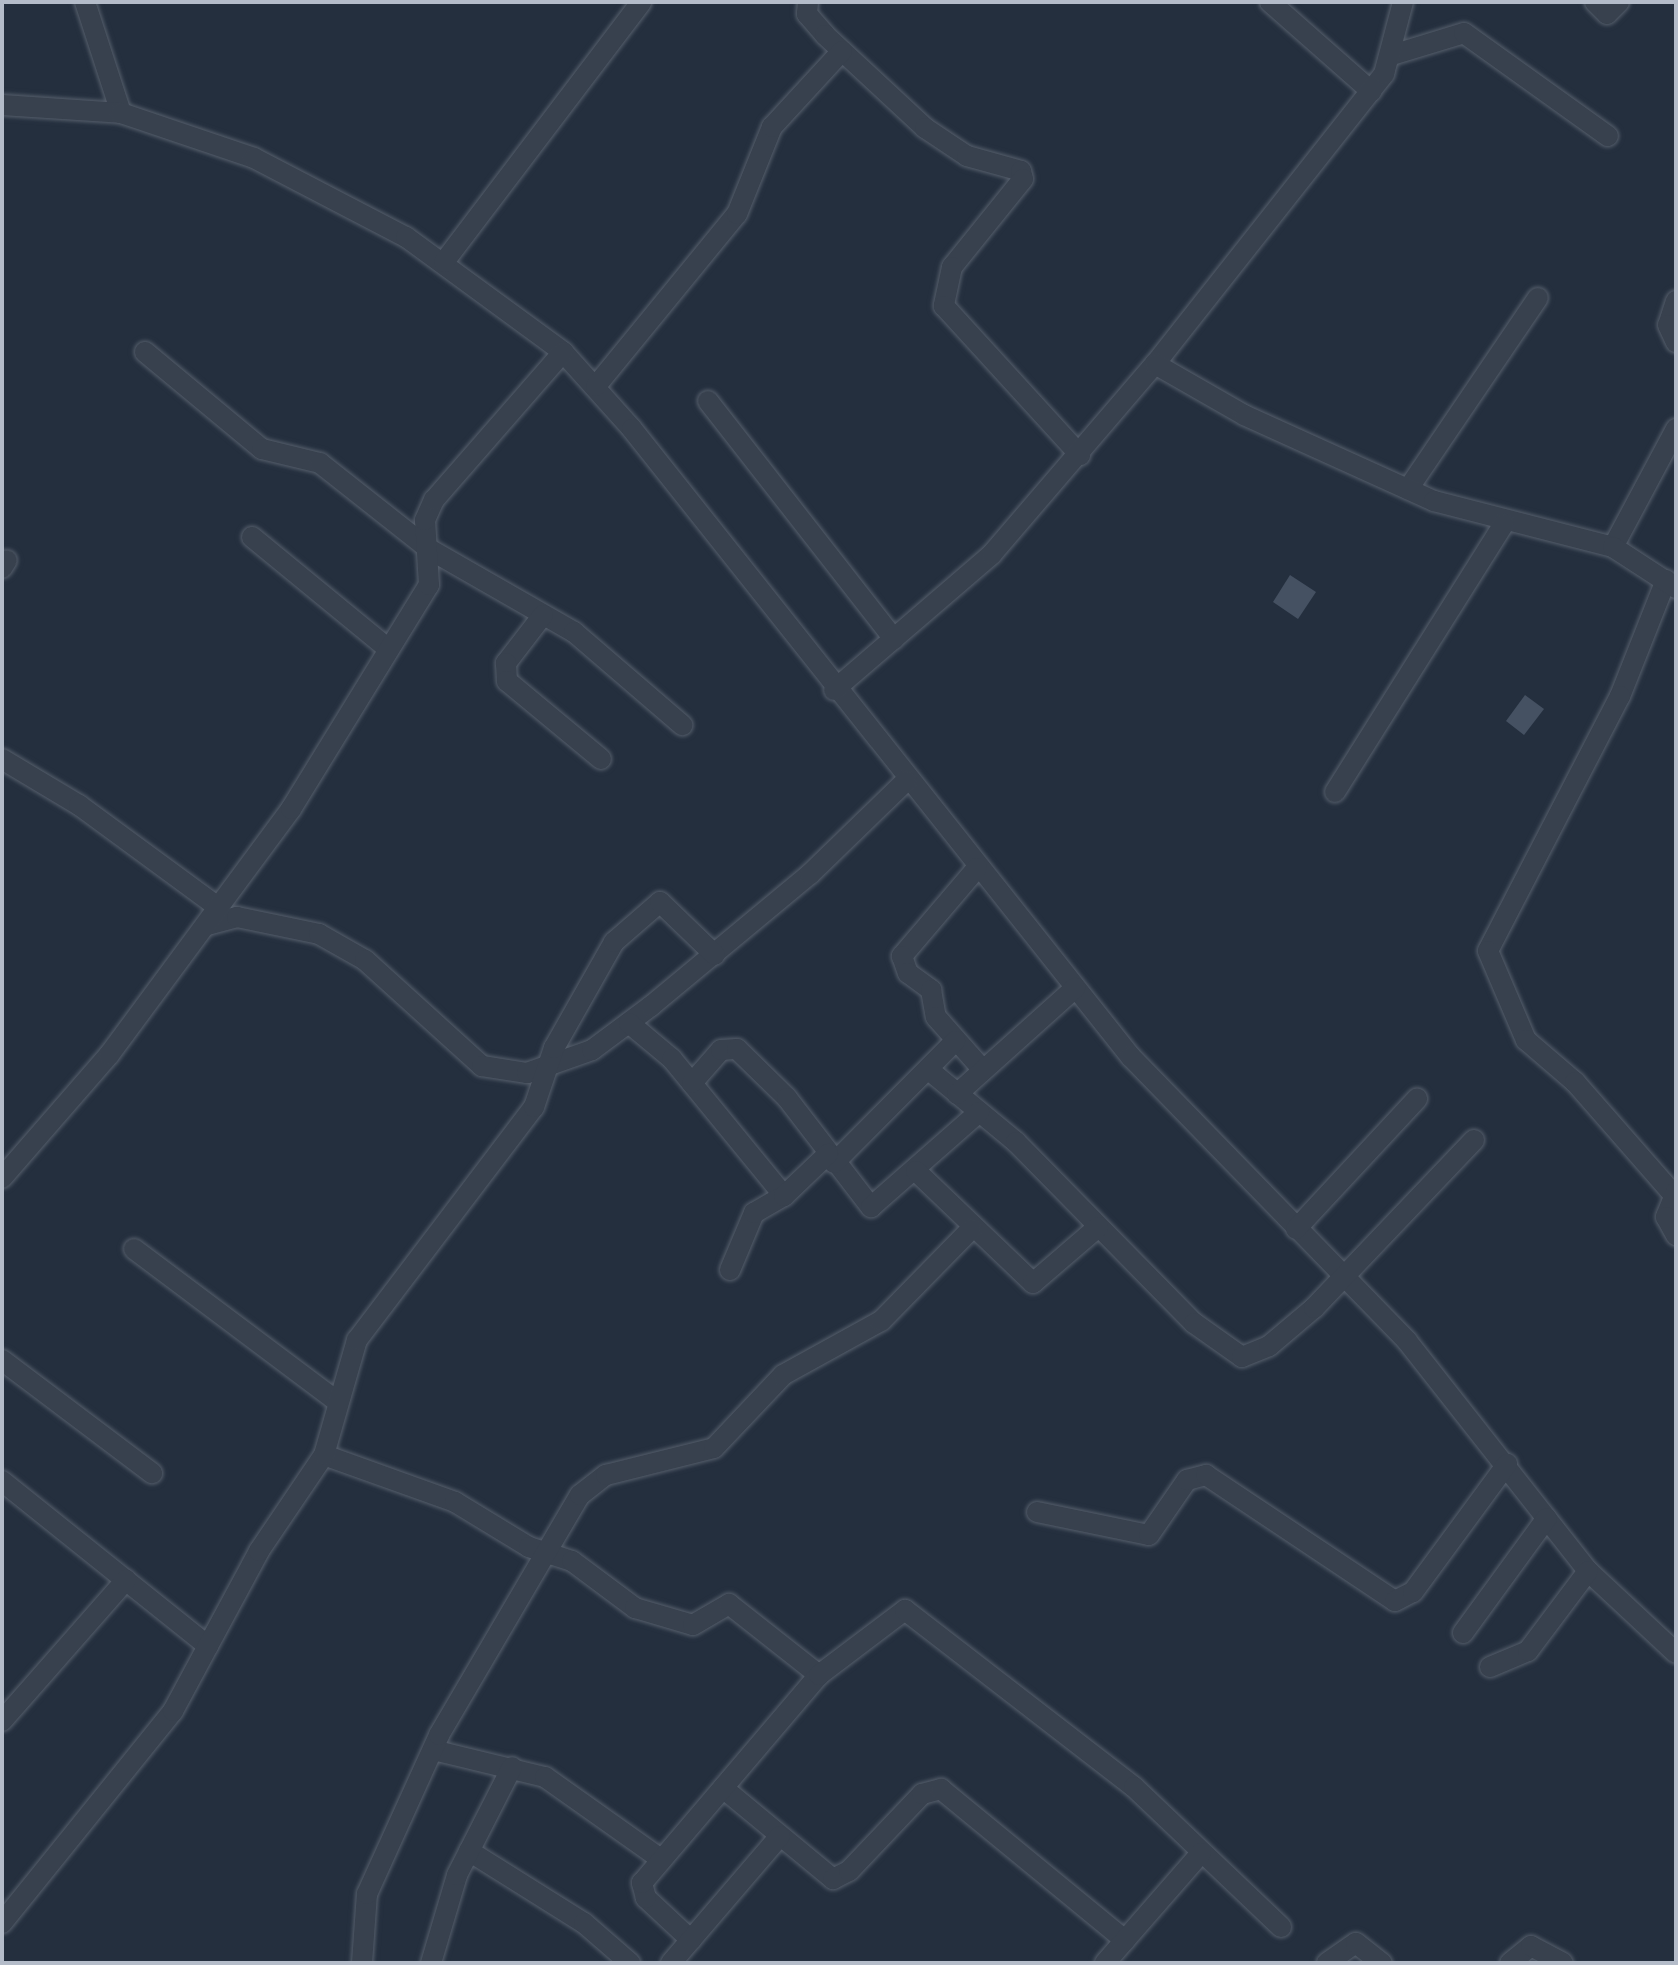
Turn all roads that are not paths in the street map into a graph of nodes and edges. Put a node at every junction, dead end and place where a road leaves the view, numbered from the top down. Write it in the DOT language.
graph roads {
  1 [pos="85,2"];
  2 [pos="641,2"];
  3 [pos="808,2"];
  4 [pos="1270,2"];
  5 [pos="1403,2"];
  6 [pos="1595,2"];
  7 [pos="1619,2"];
  8 [pos="842,51"];
  9 [pos="1392,55"];
  10 [pos="1371,91"];
  11 [pos="2,105"];
  12 [pos="121,113"];
  13 [pos="1608,136"];
  14 [pos="444,262"];
  15 [pos="1538,298"];
  16 [pos="1676,301"];
  17 [pos="1676,342"];
  18 [pos="145,352"];
  19 [pos="563,352"];
  20 [pos="1155,364"];
  21 [pos="596,386"];
  22 [pos="708,401"];
  23 [pos="1676,429"];
  24 [pos="1080,455"];
  25 [pos="1408,489"];
  26 [pos="1504,524"];
  27 [pos="252,537"];
  28 [pos="1613,547"];
  29 [pos="429,549"];
  30 [pos="1671,584"];
  31 [pos="543,615"];
  32 [pos="894,639"];
  33 [pos="387,648"];
  34 [pos="834,690"];
  35 [pos="682,725"];
  36 [pos="2,759"];
  37 [pos="601,759"];
  38 [pos="906,781"];
  39 [pos="1335,792"];
  40 [pos="977,868"];
  41 [pos="219,908"];
  42 [pos="207,925"];
  43 [pos="715,955"];
  44 [pos="1075,988"];
  45 [pos="629,1023"];
  46 [pos="955,1041"];
  47 [pos="547,1068"];
  48 [pos="929,1070"];
  49 [pos="983,1070"];
  50 [pos="692,1083"];
  51 [pos="957,1094"];
  52 [pos="1417,1099"];
  53 [pos="979,1112"];
  54 [pos="1474,1140"];
  55 [pos="831,1158"];
  56 [pos="916,1171"];
  57 [pos="2,1178"];
  58 [pos="1675,1194"];
  59 [pos="784,1196"];
  60 [pos="1098,1227"];
  61 [pos="971,1229"];
  62 [pos="1296,1229"];
  63 [pos="1676,1235"];
  64 [pos="134,1249"];
  65 [pos="730,1270"];
  66 [pos="1345,1278"];
  67 [pos="2,1360"];
  68 [pos="338,1402"];
  69 [pos="324,1455"];
  70 [pos="1507,1464"];
  71 [pos="152,1473"];
  72 [pos="2,1481"];
  73 [pos="1037,1512"];
  74 [pos="1547,1518"];
  75 [pos="544,1554"];
  76 [pos="1588,1571"];
  77 [pos="126,1580"];
  78 [pos="1463,1633"];
  79 [pos="208,1646"];
  80 [pos="1676,1653"];
  81 [pos="1490,1667"];
  82 [pos="819,1675"];
  83 [pos="2,1721"];
  84 [pos="433,1750"];
  85 [pos="512,1767"];
  86 [pos="723,1788"];
  87 [pos="780,1836"];
  88 [pos="469,1851"];
  89 [pos="1201,1853"];
  90 [pos="661,1859"];
  91 [pos="2,1923"];
  92 [pos="1281,1927"];
  93 [pos="691,1940"];
  94 [pos="1125,1940"];
  95 [pos="362,1963"];
  96 [pos="431,1963"];
  97 [pos="630,1963"];
  98 [pos="671,1963"];
  99 [pos="1105,1963"];
  100 [pos="1327,1963"];
  101 [pos="1382,1963"];
  102 [pos="1510,1963"];
  103 [pos="1563,1963"];
  1 -- 12 [label="street"];
  2 -- 14 [label="street"];
  3 -- 8 [label="street"];
  4 -- 10 [label="street"];
  5 -- 9 [label="street"];
  6 -- 7 [label="street"];
  8 -- 21 [label="street"];
  8 -- 24 [label="street"];
  9 -- 10 [label="street"];
  9 -- 13 [label="street"];
  10 -- 20 [label="street"];
  11 -- 12 [label="street"];
  12 -- 14 [label="street"];
  14 -- 19 [label="street"];
  15 -- 25 [label="street"];
  16 -- 17 [label="street"];
  18 -- 29 [label="street"];
  19 -- 21 [label="street"];
  19 -- 29 [label="street"];
  20 -- 24 [label="street"];
  20 -- 25 [label="street"];
  21 -- 34 [label="street"];
  22 -- 32 [label="street"];
  23 -- 28 [label="street"];
  24 -- 32 [label="street"];
  25 -- 26 [label="street"];
  26 -- 28 [label="street"];
  26 -- 39 [label="street"];
  27 -- 33 [label="street"];
  28 -- 30 [label="street"];
  29 -- 31 [label="street"];
  29 -- 33 [label="street"];
  30 -- 58 [label="street"];
  31 -- 35 [label="street"];
  31 -- 37 [label="street"];
  32 -- 34 [label="street"];
  33 -- 41 [label="street"];
  34 -- 38 [label="street"];
  36 -- 41 [label="street"];
  38 -- 40 [label="street"];
  38 -- 43 [label="street"];
  40 -- 44 [label="street"];
  40 -- 46 [label="street"];
  41 -- 42 [label="street"];
  42 -- 47 [label="street"];
  42 -- 57 [label="street"];
  43 -- 45 [label="street"];
  43 -- 47 [label="street"];
  44 -- 49 [label="street"];
  44 -- 62 [label="street"];
  45 -- 47 [label="street"];
  45 -- 50 [label="street"];
  46 -- 48 [label="street"];
  46 -- 49 [label="street"];
  47 -- 68 [label="street"];
  48 -- 51 [label="street"];
  48 -- 55 [label="street"];
  49 -- 51 [label="street"];
  50 -- 55 [label="street"];
  50 -- 59 [label="street"];
  51 -- 53 [label="street"];
  52 -- 62 [label="street"];
  53 -- 56 [label="street"];
  53 -- 60 [label="street"];
  54 -- 66 [label="street"];
  55 -- 56 [label="street"];
  55 -- 59 [label="street"];
  56 -- 61 [label="street"];
  58 -- 63 [label="street"];
  59 -- 65 [label="street"];
  60 -- 61 [label="street"];
  60 -- 66 [label="street"];
  61 -- 75 [label="street"];
  62 -- 66 [label="street"];
  64 -- 68 [label="street"];
  66 -- 70 [label="street"];
  67 -- 71 [label="street"];
  68 -- 69 [label="street"];
  69 -- 75 [label="street"];
  69 -- 79 [label="street"];
  70 -- 73 [label="street"];
  70 -- 74 [label="street"];
  72 -- 77 [label="street"];
  74 -- 76 [label="street"];
  74 -- 78 [label="street"];
  75 -- 82 [label="street"];
  75 -- 84 [label="street"];
  76 -- 80 [label="street"];
  76 -- 81 [label="street"];
  77 -- 79 [label="street"];
  77 -- 83 [label="street"];
  79 -- 91 [label="street"];
  82 -- 86 [label="street"];
  82 -- 89 [label="street"];
  84 -- 85 [label="street"];
  84 -- 95 [label="street"];
  85 -- 88 [label="street"];
  85 -- 90 [label="street"];
  86 -- 87 [label="street"];
  86 -- 90 [label="street"];
  87 -- 93 [label="street"];
  87 -- 94 [label="street"];
  88 -- 96 [label="street"];
  88 -- 97 [label="street"];
  89 -- 92 [label="street"];
  89 -- 94 [label="street"];
  90 -- 93 [label="street"];
  93 -- 98 [label="street"];
  94 -- 99 [label="street"];
  100 -- 101 [label="street"];
  102 -- 103 [label="street"];
}
